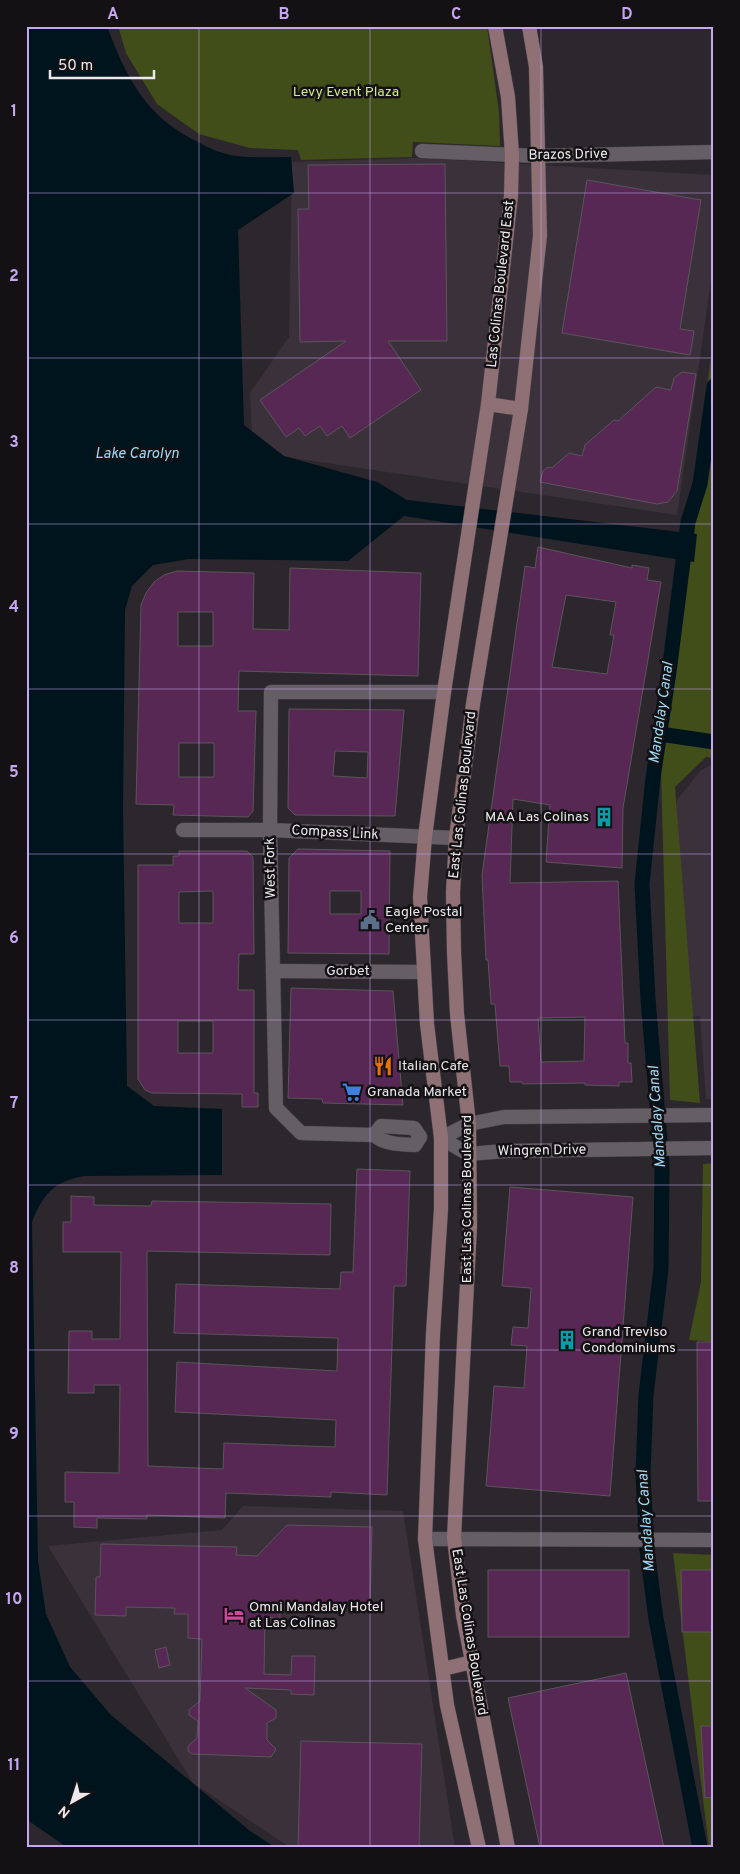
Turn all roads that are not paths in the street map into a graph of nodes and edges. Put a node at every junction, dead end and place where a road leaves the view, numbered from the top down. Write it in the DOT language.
graph roads {
  1 [pos="495,26"];
  2 [pos="529,26"];
  3 [pos="422,151"];
  4 [pos="714,152"];
  5 [pos="512,155"];
  6 [pos="540,156"];
  7 [pos="488,404"];
  8 [pos="521,409"];
  9 [pos="467,542"];
  10 [pos="444,692"];
  11 [pos="183,830"];
  12 [pos="270,830"];
  13 [pos="425,837"];
  14 [pos="456,838"];
  15 [pos="273,970"];
  16 [pos="422,972"];
  17 [pos="714,1115"];
  18 [pos="469,1124"];
  19 [pos="441,1138"];
  20 [pos="714,1148"];
  21 [pos="468,1154"];
  22 [pos="454,1538"];
  23 [pos="425,1539"];
  24 [pos="711,1540"];
  25 [pos="472,1662"];
  26 [pos="443,1669"];
  27 [pos="478,1848"];
  28 [pos="508,1848"];
  1 -- 5 [label="main road, Las Colinas Boulevard East"];
  2 -- 6 [label="main road"];
  3 -- 5 [label="street, Brazos Drive"];
  4 -- 6 [label="street, Brazos Drive"];
  5 -- 6 [label="street, Brazos Drive"];
  5 -- 7 [label="main road, Las Colinas Boulevard East"];
  6 -- 8 [label="main road"];
  7 -- 8 [label="main road"];
  7 -- 9 [label="main road, Las Colinas Boulevard East"];
  8 -- 14 [label="main road, East Las Colinas Boulevard"];
  9 -- 10 [label="main road, East Las Colinas Boulevard"];
  10 -- 12 [label="street, West Fork"];
  10 -- 13 [label="main road, East Las Colinas Boulevard"];
  11 -- 12 [label="street, Compass Link"];
  12 -- 13 [label="street, Compass Link"];
  12 -- 15 [label="street, West Fork"];
  13 -- 14 [label="street, Compass Link"];
  13 -- 16 [label="main road, East Las Colinas Boulevard"];
  14 -- 18 [label="main road, East Las Colinas Boulevard"];
  15 -- 16 [label="street, Gorbet"];
  15 -- 19 [label="street, West Fork"];
  16 -- 19 [label="main road, East Las Colinas Boulevard"];
  17 -- 18 [label="street"];
  18 -- 19 [label="street"];
  18 -- 21 [label="main road, East Las Colinas Boulevard"];
  19 -- 21 [label="street"];
  19 -- 23 [label="main road, East Las Colinas Boulevard"];
  20 -- 21 [label="street, Wingren Drive"];
  21 -- 22 [label="main road, East Las Colinas Boulevard"];
  22 -- 23 [label="street"];
  22 -- 24 [label="street"];
  22 -- 25 [label="main road, East Las Colinas Boulevard"];
  23 -- 26 [label="main road, East Las Colinas Boulevard"];
  25 -- 26 [label="main road"];
  25 -- 28 [label="main road, East Las Colinas Boulevard"];
  26 -- 27 [label="main road, East Las Colinas Boulevard"];
}
